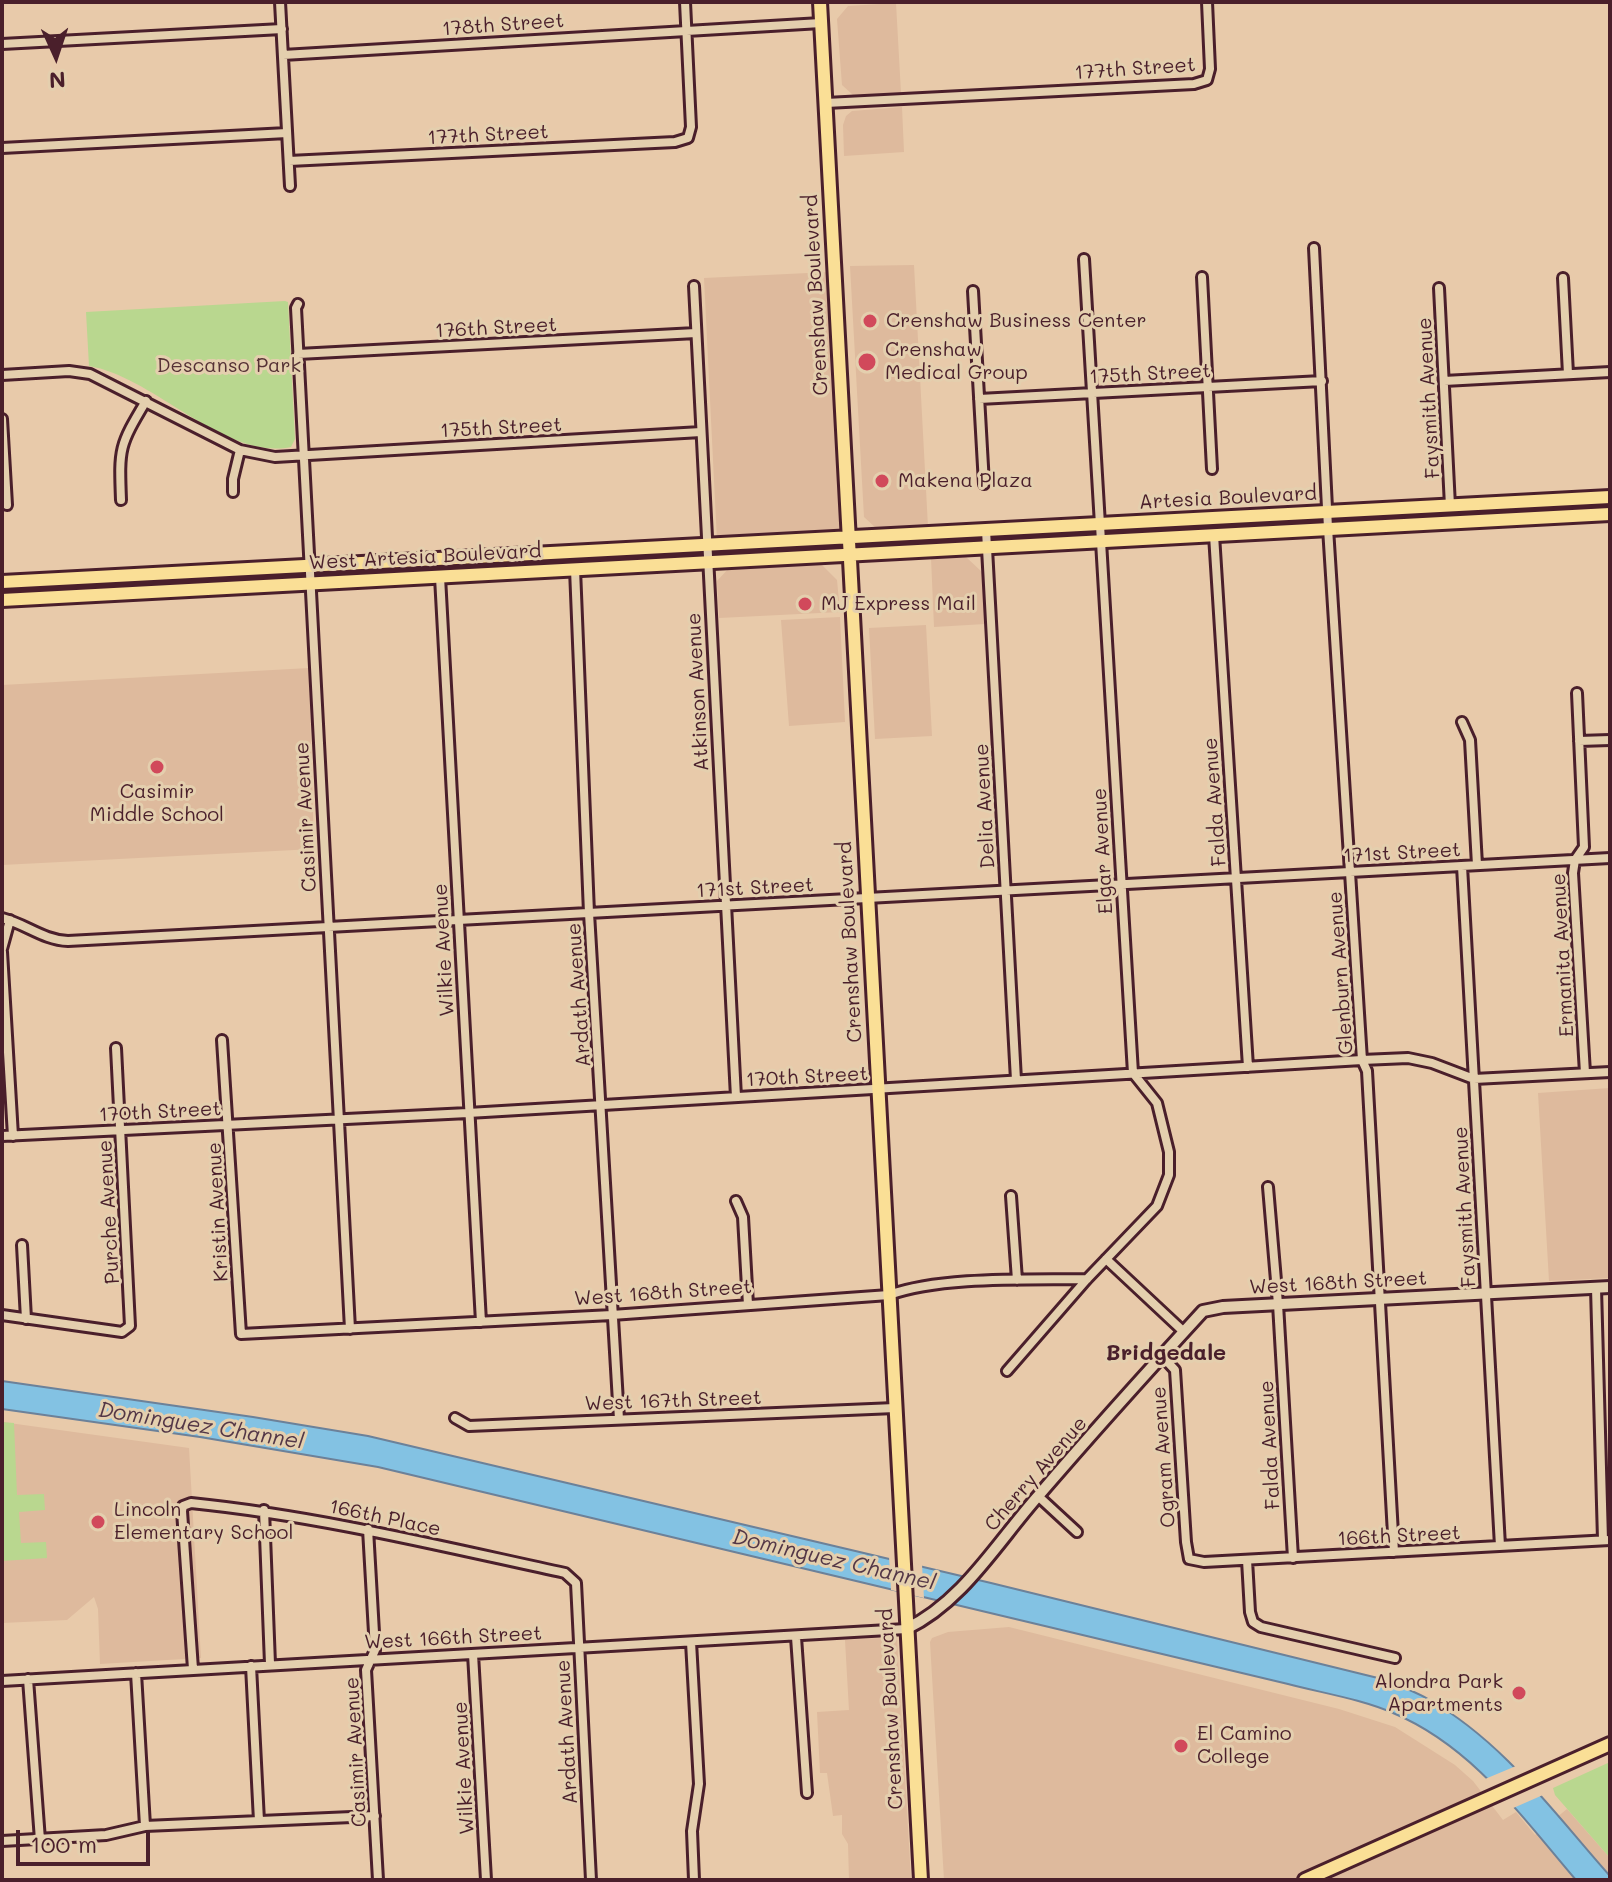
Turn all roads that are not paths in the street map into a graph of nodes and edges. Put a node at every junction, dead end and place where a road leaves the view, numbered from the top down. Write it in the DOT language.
graph roads {
  1 [pos="280,2"];
  2 [pos="685,2"];
  3 [pos="820,2"];
  4 [pos="1207,2"];
  5 [pos="821,23"];
  6 [pos="282,29"];
  7 [pos="686,30"];
  8 [pos="2,44"];
  9 [pos="283,55"];
  10 [pos="826,103"];
  11 [pos="287,133"];
  12 [pos="2,148"];
  13 [pos="289,161"];
  14 [pos="290,186"];
  15 [pos="1314,248"];
  16 [pos="1084,259"];
  17 [pos="1202,277"];
  18 [pos="1563,278"];
  19 [pos="694,286"];
  20 [pos="1439,288"];
  21 [pos="973,291"];
  22 [pos="298,304"];
  23 [pos="696,333"];
  24 [pos="298,354"];
  25 [pos="1610,372"];
  26 [pos="1568,374"];
  27 [pos="2,375"];
  28 [pos="1322,381"];
  29 [pos="1444,381"];
  30 [pos="1208,387"];
  31 [pos="1092,393"];
  32 [pos="979,399"];
  33 [pos="146,401"];
  34 [pos="2,419"];
  35 [pos="701,432"];
  36 [pos="240,450"];
  37 [pos="303,456"];
  38 [pos="1212,469"];
  39 [pos="984,484"];
  40 [pos="233,492"];
  41 [pos="1610,497"];
  42 [pos="121,500"];
  43 [pos="7,505"];
  44 [pos="1450,506"];
  45 [pos="1328,513"];
  46 [pos="1610,514"];
  47 [pos="1100,524"];
  48 [pos="1328,528"];
  49 [pos="986,530"];
  50 [pos="1214,535"];
  51 [pos="849,537"];
  52 [pos="1101,541"];
  53 [pos="708,544"];
  54 [pos="987,547"];
  55 [pos="850,555"];
  56 [pos="709,563"];
  57 [pos="308,566"];
  58 [pos="575,569"];
  59 [pos="440,577"];
  60 [pos="2,582"];
  61 [pos="309,584"];
  62 [pos="2,600"];
  63 [pos="1577,693"];
  64 [pos="1462,722"];
  65 [pos="1610,740"];
  66 [pos="1579,741"];
  67 [pos="1610,858"];
  68 [pos="1575,860"];
  69 [pos="1477,865"];
  70 [pos="1462,866"];
  71 [pos="1349,872"];
  72 [pos="1236,878"];
  73 [pos="1121,884"];
  74 [pos="1006,891"];
  75 [pos="868,899"];
  76 [pos="725,905"];
  77 [pos="589,913"];
  78 [pos="6,919"];
  79 [pos="459,920"];
  80 [pos="328,928"];
  81 [pos="2,951"];
  82 [pos="222,1040"];
  83 [pos="116,1048"];
  84 [pos="1362,1060"];
  85 [pos="1248,1067"];
  86 [pos="1610,1072"];
  87 [pos="1133,1073"];
  88 [pos="1585,1073"];
  89 [pos="1474,1079"];
  90 [pos="1016,1080"];
  91 [pos="878,1089"];
  92 [pos="736,1097"];
  93 [pos="602,1104"];
  94 [pos="468,1113"];
  95 [pos="338,1119"];
  96 [pos="229,1125"];
  97 [pos="121,1130"];
  98 [pos="2,1136"];
  99 [pos="13,1136"];
  100 [pos="1268,1187"];
  101 [pos="1011,1196"];
  102 [pos="736,1201"];
  103 [pos="22,1245"];
  104 [pos="1106,1259"];
  105 [pos="1087,1279"];
  106 [pos="1017,1280"];
  107 [pos="1610,1287"];
  108 [pos="1596,1288"];
  109 [pos="1486,1294"];
  110 [pos="889,1295"];
  111 [pos="1378,1299"];
  112 [pos="1278,1304"];
  113 [pos="748,1305"];
  114 [pos="2,1315"];
  115 [pos="612,1315"];
  116 [pos="26,1319"];
  117 [pos="481,1322"];
  118 [pos="350,1329"];
  119 [pos="1184,1332"];
  120 [pos="241,1334"];
  121 [pos="1163,1357"];
  122 [pos="1007,1371"];
  123 [pos="895,1408"];
  124 [pos="455,1418"];
  125 [pos="619,1419"];
  126 [pos="1038,1496"];
  127 [pos="264,1510"];
  128 [pos="368,1529"];
  129 [pos="1077,1532"];
  130 [pos="1606,1540"];
  131 [pos="1500,1546"];
  132 [pos="1394,1552"];
  133 [pos="1293,1558"];
  134 [pos="1189,1559"];
  135 [pos="1247,1560"];
  136 [pos="576,1583"];
  137 [pos="906,1629"];
  138 [pos="796,1637"];
  139 [pos="691,1642"];
  140 [pos="579,1648"];
  141 [pos="473,1654"];
  142 [pos="373,1658"];
  143 [pos="1395,1658"];
  144 [pos="270,1664"];
  145 [pos="251,1666"];
  146 [pos="193,1669"];
  147 [pos="136,1673"];
  148 [pos="28,1679"];
  149 [pos="2,1681"];
  150 [pos="1610,1744"];
  151 [pos="807,1793"];
  152 [pos="375,1816"];
  153 [pos="259,1821"];
  154 [pos="145,1826"];
  155 [pos="40,1840"];
  156 [pos="2,1841"];
  157 [pos="378,1880"];
  158 [pos="486,1880"];
  159 [pos="591,1880"];
  160 [pos="694,1880"];
  161 [pos="921,1880"];
  162 [pos="1305,1880"];
  1 -- 6 [label="street"];
  2 -- 7 [label="street"];
  3 -- 5 [label="main road, Crenshaw Boulevard"];
  4 -- 10 [label="street, 177th Street"];
  5 -- 7 [label="street, 178th Street"];
  5 -- 10 [label="main road, Crenshaw Boulevard"];
  6 -- 8 [label="street"];
  6 -- 9 [label="street"];
  7 -- 9 [label="street, 178th Street"];
  7 -- 13 [label="street, 177th Street"];
  9 -- 11 [label="street"];
  10 -- 51 [label="main road, Crenshaw Boulevard"];
  11 -- 12 [label="street"];
  11 -- 13 [label="street"];
  13 -- 14 [label="street"];
  15 -- 28 [label="street, Glenburn Avenue"];
  16 -- 31 [label="street, Elgar Avenue"];
  17 -- 30 [label="street"];
  18 -- 26 [label="street"];
  19 -- 23 [label="street, Atkinson Avenue"];
  20 -- 29 [label="street, Faysmith Avenue"];
  21 -- 32 [label="street"];
  22 -- 24 [label="street, Casimir Avenue"];
  23 -- 24 [label="street, 176th Street"];
  23 -- 35 [label="street, Atkinson Avenue"];
  24 -- 37 [label="street, Casimir Avenue"];
  25 -- 26 [label="street"];
  26 -- 29 [label="street"];
  27 -- 33 [label="street, 175th Street"];
  28 -- 30 [label="street, 175th Street"];
  28 -- 45 [label="street, Glenburn Avenue"];
  29 -- 44 [label="street, Faysmith Avenue"];
  30 -- 31 [label="street, 175th Street"];
  30 -- 38 [label="street"];
  31 -- 32 [label="street, 175th Street"];
  31 -- 47 [label="street, Elgar Avenue"];
  32 -- 39 [label="street"];
  33 -- 36 [label="street, 175th Street"];
  33 -- 42 [label="street"];
  34 -- 43 [label="street"];
  35 -- 37 [label="street, 175th Street"];
  35 -- 53 [label="street, Atkinson Avenue"];
  36 -- 37 [label="street, 175th Street"];
  36 -- 40 [label="street"];
  37 -- 57 [label="street, Casimir Avenue"];
  41 -- 44 [label="main road, Artesia Boulevard"];
  44 -- 45 [label="main road, Artesia Boulevard"];
  45 -- 47 [label="main road, Artesia Boulevard"];
  45 -- 48 [label="street, Glenburn Avenue"];
  46 -- 48 [label="main road, Artesia Boulevard"];
  47 -- 49 [label="main road, Artesia Boulevard"];
  47 -- 52 [label="street, Elgar Avenue"];
  48 -- 50 [label="main road, Artesia Boulevard"];
  48 -- 71 [label="street, Glenburn Avenue"];
  49 -- 51 [label="main road, Artesia Boulevard"];
  49 -- 54 [label="street, Delia Avenue"];
  50 -- 52 [label="main road, Artesia Boulevard"];
  50 -- 72 [label="street, Falda Avenue"];
  51 -- 53 [label="main road, West Artesia Boulevard"];
  51 -- 55 [label="main road, Crenshaw Boulevard"];
  52 -- 54 [label="main road, Artesia Boulevard"];
  52 -- 73 [label="street, Elgar Avenue"];
  53 -- 56 [label="street, Atkinson Avenue"];
  53 -- 57 [label="main road, West Artesia Boulevard"];
  54 -- 55 [label="main road, Artesia Boulevard"];
  54 -- 74 [label="street, Delia Avenue"];
  55 -- 56 [label="main road, West Artesia Boulevard"];
  55 -- 75 [label="main road, Crenshaw Boulevard"];
  56 -- 58 [label="main road, West Artesia Boulevard"];
  56 -- 76 [label="street, Atkinson Avenue"];
  57 -- 60 [label="main road, West Artesia Boulevard"];
  57 -- 61 [label="street, Casimir Avenue"];
  58 -- 59 [label="main road, West Artesia Boulevard"];
  58 -- 77 [label="street, Ardath Avenue"];
  59 -- 61 [label="main road, West Artesia Boulevard"];
  59 -- 79 [label="street, Wilkie Avenue"];
  61 -- 62 [label="main road, West Artesia Boulevard"];
  61 -- 80 [label="street, Casimir Avenue"];
  63 -- 66 [label="street, Ermanita Avenue"];
  64 -- 69 [label="street"];
  65 -- 66 [label="street"];
  66 -- 68 [label="street, Ermanita Avenue"];
  67 -- 68 [label="street, 171st Street"];
  68 -- 69 [label="street, 171st Street"];
  68 -- 88 [label="street, Ermanita Avenue"];
  69 -- 70 [label="street, 171st Street"];
  70 -- 71 [label="street, 171st Street"];
  70 -- 89 [label="street, Faysmith Avenue"];
  71 -- 72 [label="street, 171st Street"];
  71 -- 84 [label="street, Glenburn Avenue"];
  72 -- 73 [label="street, 171st Street"];
  72 -- 85 [label="street, Falda Avenue"];
  73 -- 74 [label="street, 171st Street"];
  73 -- 87 [label="street, Elgar Avenue"];
  74 -- 75 [label="street, 171st Street"];
  74 -- 90 [label="street, Delia Avenue"];
  75 -- 76 [label="street, 171st Street"];
  75 -- 91 [label="main road, Crenshaw Boulevard"];
  76 -- 77 [label="street, 171st Street"];
  76 -- 92 [label="street, Atkinson Avenue"];
  77 -- 79 [label="street, 171st Street"];
  77 -- 93 [label="street, Ardath Avenue"];
  78 -- 80 [label="street, 171st Street"];
  78 -- 81 [label="street"];
  79 -- 80 [label="street, 171st Street"];
  79 -- 94 [label="street, Wilkie Avenue"];
  80 -- 95 [label="street, Casimir Avenue"];
  81 -- 99 [label="street"];
  82 -- 96 [label="street, Kristin Avenue"];
  83 -- 97 [label="street, Purche Avenue"];
  84 -- 85 [label="street, 170th Street"];
  84 -- 89 [label="street, 170th Street"];
  84 -- 111 [label="street, Glenburn Avenue"];
  85 -- 87 [label="street, 170th Street"];
  86 -- 88 [label="street, 170th Street"];
  87 -- 90 [label="street, 170th Street"];
  87 -- 104 [label="street"];
  88 -- 89 [label="street, 170th Street"];
  89 -- 109 [label="street, Faysmith Avenue"];
  90 -- 91 [label="street, 170th Street"];
  91 -- 92 [label="street, 170th Street"];
  91 -- 110 [label="main road, Crenshaw Boulevard"];
  92 -- 93 [label="street, 170th Street"];
  93 -- 94 [label="street, 170th Street"];
  93 -- 115 [label="street, Ardath Avenue"];
  94 -- 95 [label="street, 170th Street"];
  94 -- 117 [label="street, Wilkie Avenue"];
  95 -- 96 [label="street, 170th Street"];
  95 -- 118 [label="street, Casimir Avenue"];
  96 -- 97 [label="street, 170th Street"];
  96 -- 120 [label="street, Kristin Avenue"];
  97 -- 99 [label="street, 170th Street"];
  97 -- 116 [label="street, Purche Avenue"];
  98 -- 99 [label="street, 170th Street"];
  100 -- 112 [label="street, Falda Avenue"];
  101 -- 106 [label="street"];
  102 -- 113 [label="street"];
  103 -- 116 [label="street"];
  104 -- 105 [label="street"];
  104 -- 119 [label="street"];
  105 -- 106 [label="street, West 168th Street"];
  105 -- 122 [label="street"];
  106 -- 110 [label="street, West 168th Street"];
  107 -- 108 [label="street, West 168th Street"];
  108 -- 109 [label="street, West 168th Street"];
  108 -- 130 [label="street"];
  109 -- 111 [label="street, West 168th Street"];
  109 -- 131 [label="street, Faysmith Avenue"];
  110 -- 113 [label="street, West 168th Street"];
  110 -- 123 [label="main road, Crenshaw Boulevard"];
  111 -- 112 [label="street, West 168th Street"];
  111 -- 132 [label="street, Glenburn Avenue"];
  112 -- 119 [label="street, West 168th Street"];
  112 -- 133 [label="street, Falda Avenue"];
  113 -- 115 [label="street, West 168th Street"];
  114 -- 116 [label="street"];
  115 -- 117 [label="street, West 168th Street"];
  115 -- 125 [label="street, Ardath Avenue"];
  117 -- 118 [label="street, West 168th Street"];
  118 -- 120 [label="street, West 168th Street"];
  119 -- 121 [label="street, Cherry Avenue"];
  121 -- 126 [label="street, Cherry Avenue"];
  121 -- 134 [label="street, Ogram Avenue"];
  123 -- 125 [label="street, West 167th Street"];
  123 -- 137 [label="main road, Crenshaw Boulevard"];
  124 -- 125 [label="street, West 167th Street"];
  126 -- 129 [label="street"];
  126 -- 137 [label="street, Cherry Avenue"];
  127 -- 128 [label="street, 166th Place"];
  127 -- 144 [label="street"];
  127 -- 146 [label="street, 166th Place"];
  128 -- 136 [label="street, 166th Place"];
  128 -- 142 [label="street, Casimir Avenue"];
  130 -- 131 [label="street, 166th Street"];
  131 -- 132 [label="street, 166th Street"];
  132 -- 133 [label="street, 166th Street"];
  133 -- 135 [label="street, 166th Street"];
  134 -- 135 [label="street, 166th Street"];
  135 -- 143 [label="street"];
  136 -- 140 [label="street, Ardath Avenue"];
  137 -- 138 [label="street, West 166th Street"];
  137 -- 161 [label="main road, Crenshaw Boulevard"];
  138 -- 139 [label="street, West 166th Street"];
  138 -- 151 [label="street"];
  139 -- 140 [label="street, West 166th Street"];
  139 -- 160 [label="street"];
  140 -- 141 [label="street, West 166th Street"];
  140 -- 159 [label="street, Ardath Avenue"];
  141 -- 142 [label="street, West 166th Street"];
  141 -- 158 [label="street, Wilkie Avenue"];
  142 -- 144 [label="street, West 166th Street"];
  142 -- 152 [label="street, Casimir Avenue"];
  144 -- 145 [label="street, West 166th Street"];
  145 -- 146 [label="street, West 166th Street"];
  145 -- 153 [label="street"];
  146 -- 147 [label="street, West 166th Street"];
  147 -- 148 [label="street, West 166th Street"];
  147 -- 154 [label="street"];
  148 -- 149 [label="street, West 166th Street"];
  148 -- 155 [label="street"];
  150 -- 162 [label="main road"];
  152 -- 153 [label="street"];
  152 -- 157 [label="street, Casimir Avenue"];
  153 -- 154 [label="street"];
  154 -- 155 [label="street"];
  155 -- 156 [label="street"];
}
